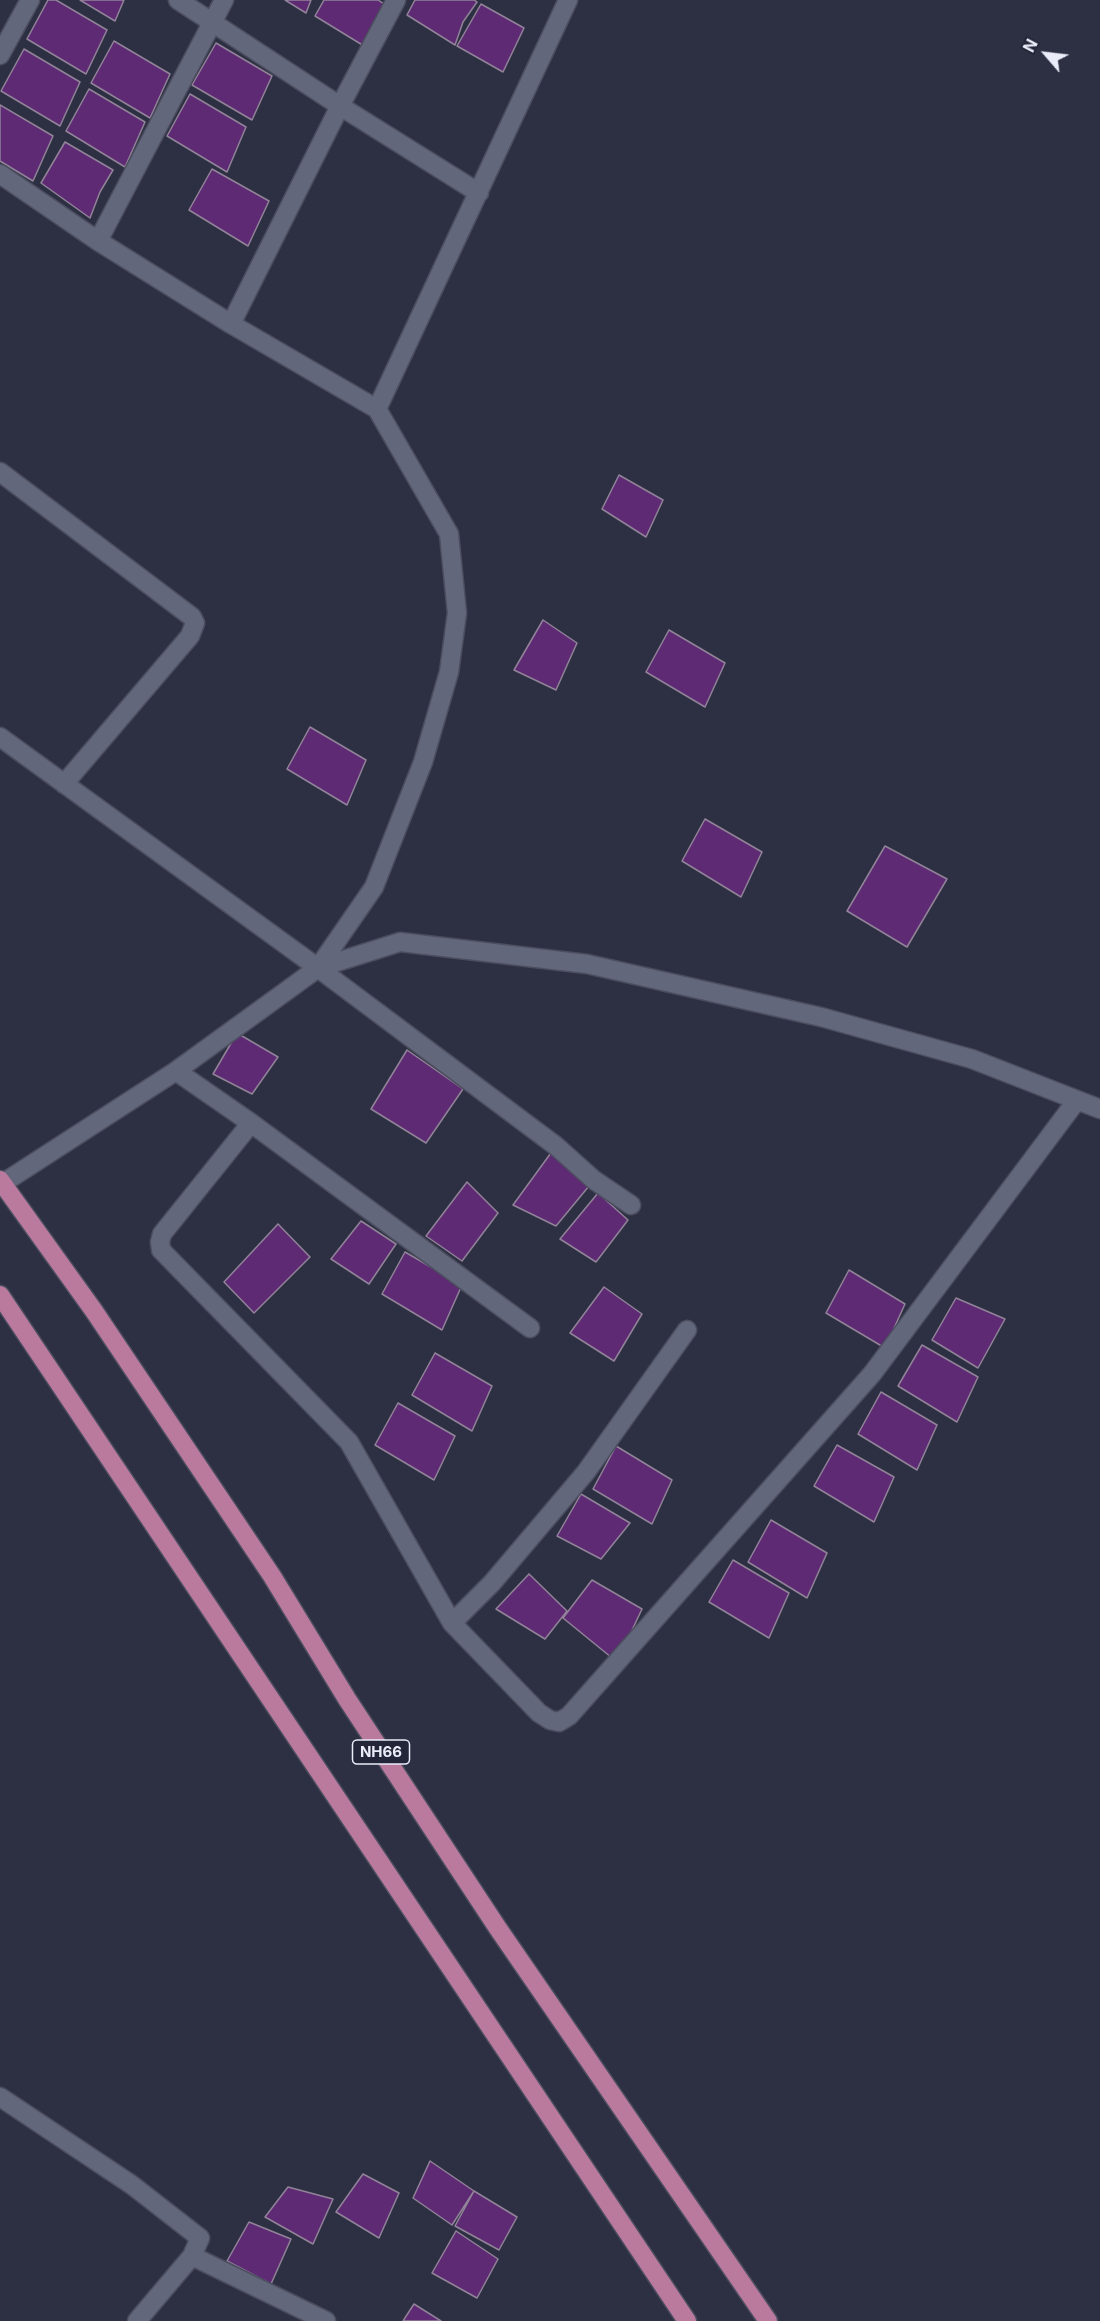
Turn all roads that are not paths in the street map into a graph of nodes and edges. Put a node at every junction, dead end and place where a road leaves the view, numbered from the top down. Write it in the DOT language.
graph roads {
  1 [pos="30,0"];
  2 [pos="178,0"];
  3 [pos="224,0"];
  4 [pos="396,0"];
  5 [pos="568,0"];
  6 [pos="212,23"];
  7 [pos="0,55"];
  8 [pos="340,106"];
  9 [pos="0,174"];
  10 [pos="479,193"];
  11 [pos="98,241"];
  12 [pos="231,324"];
  13 [pos="377,409"];
  14 [pos="0,472"];
  15 [pos="0,738"];
  16 [pos="64,784"];
  17 [pos="318,968"];
  18 [pos="176,1071"];
  19 [pos="1077,1100"];
  20 [pos="1100,1109"];
  21 [pos="251,1123"];
  22 [pos="1,1183"];
  23 [pos="631,1204"];
  24 [pos="0,1294"];
  25 [pos="530,1328"];
  26 [pos="687,1330"];
  27 [pos="452,1623"];
  28 [pos="0,2097"];
  29 [pos="192,2256"];
  30 [pos="139,2320"];
  31 [pos="326,2321"];
  32 [pos="687,2321"];
  33 [pos="768,2321"];
  1 -- 7 [label="street"];
  2 -- 6 [label="street"];
  3 -- 6 [label="street"];
  4 -- 8 [label="street"];
  5 -- 10 [label="street"];
  6 -- 8 [label="street"];
  6 -- 11 [label="street"];
  8 -- 10 [label="street"];
  8 -- 12 [label="street"];
  9 -- 11 [label="street"];
  10 -- 13 [label="street"];
  11 -- 12 [label="street"];
  12 -- 13 [label="street"];
  13 -- 17 [label="street"];
  14 -- 16 [label="street"];
  15 -- 16 [label="street"];
  16 -- 17 [label="street"];
  17 -- 18 [label="street"];
  17 -- 19 [label="street"];
  17 -- 23 [label="street"];
  18 -- 21 [label="street"];
  18 -- 22 [label="street"];
  19 -- 20 [label="street"];
  19 -- 27 [label="street"];
  21 -- 25 [label="street"];
  21 -- 27 [label="street"];
  22 -- 33 [label="highway, NH66"];
  24 -- 32 [label="highway"];
  26 -- 27 [label="street"];
  28 -- 29 [label="street"];
  29 -- 30 [label="street"];
  29 -- 31 [label="street"];
}
